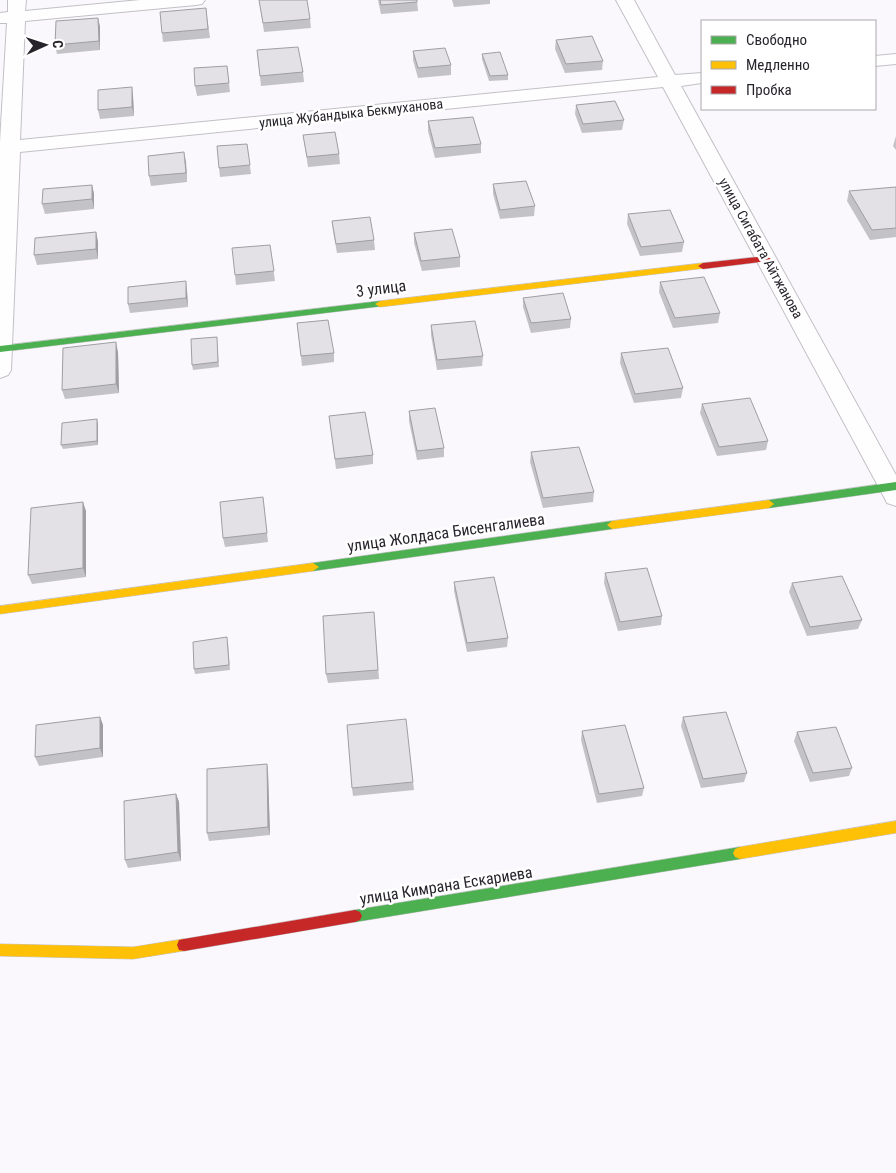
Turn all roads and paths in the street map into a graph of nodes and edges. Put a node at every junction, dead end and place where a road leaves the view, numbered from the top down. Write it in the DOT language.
graph roads {
  1 [pos="196,0"];
  2 [pos="626,0"];
  3 [pos="11,11"];
  4 [pos="896,58"];
  5 [pos="876,61"];
  6 [pos="701,78"];
  7 [pos="670,81"];
  8 [pos="5,147"];
  9 [pos="766,259"];
  10 [pos="0,349"];
  11 [pos="0,370"];
  12 [pos="894,490"];
  13 [pos="0,610"];
  14 [pos="896,827"];
  15 [pos="0,950"];
  1 -- 3 [label="street"];
  2 -- 7 [label="street, улица Сигабата Айтжанова"];
  3 -- 8 [label="street"];
  4 -- 5 [label="street"];
  6 -- 7 [label="street, улица Жубандыка Бекмуханова"];
  7 -- 8 [label="street, улица Жубандыка Бекмуханова"];
  7 -- 9 [label="street, улица Сигабата Айтжанова"];
  8 -- 10 [label="street"];
  9 -- 10 [label="street, 3 улица"];
  9 -- 12 [label="street, улица Сигабата Айтжанова"];
  10 -- 11 [label="street"];
  12 -- 13 [label="street, улица Жолдаса Бисенгалиева"];
  14 -- 15 [label="street, улица Кимрана Ескариева"];
}
